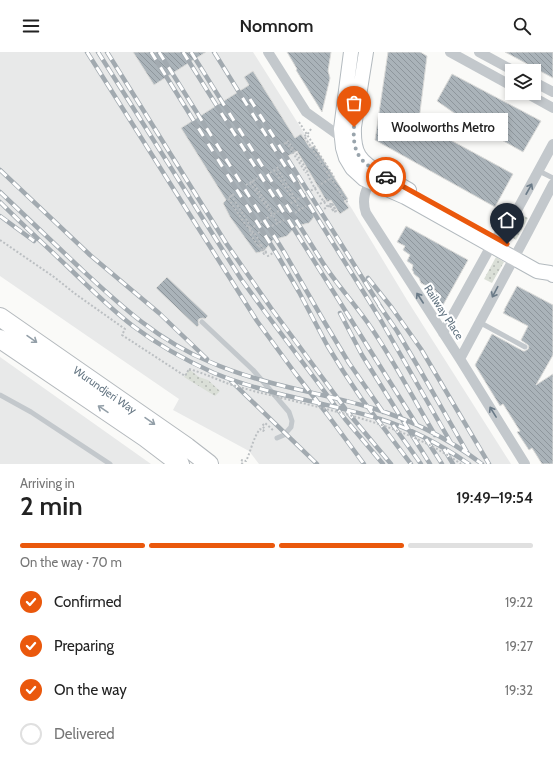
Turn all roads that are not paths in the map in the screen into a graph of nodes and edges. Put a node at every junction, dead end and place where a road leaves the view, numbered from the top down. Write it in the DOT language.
graph roads {
  1 [pos="268,52"];
  2 [pos="366,52"];
  3 [pos="479,52"];
  4 [pos="454,53"];
  5 [pos="355,61"];
  6 [pos="496,62"];
  7 [pos="505,66"];
  8 [pos="490,74"];
  9 [pos="505,82"];
  10 [pos="549,90"];
  11 [pos="541,97"];
  12 [pos="538,100"];
  13 [pos="553,108"];
  14 [pos="341,137"];
  15 [pos="553,144"];
  16 [pos="355,161"];
  17 [pos="538,171"];
  18 [pos="373,176"];
  19 [pos="553,178"];
  20 [pos="553,184"];
  21 [pos="494,242"];
  22 [pos="516,254"];
  23 [pos="551,274"];
  24 [pos="0,317"];
  25 [pos="202,322"];
  26 [pos="480,322"];
  27 [pos="443,333"];
  28 [pos="0,339"];
  29 [pos="525,347"];
  30 [pos="460,359"];
  31 [pos="0,395"];
  32 [pos="278,437"];
  33 [pos="110,464"];
  34 [pos="180,464"];
  35 [pos="209,464"];
  36 [pos="524,464"];
  1 -- 14 [label="street"];
  2 -- 5 [label="street"];
  3 -- 6 [label="street"];
  4 -- 8 [label="street"];
  5 -- 14 [label="street"];
  5 -- 16 [label="street"];
  6 -- 7 [label="street"];
  6 -- 8 [label="lane"];
  8 -- 9 [label="street"];
  10 -- 11 [label="lane"];
  12 -- 13 [label="street"];
  14 -- 16 [label="street"];
  15 -- 17 [label="street"];
  16 -- 18 [label="street"];
  17 -- 19 [label="lane"];
  21 -- 17 [label="street, one-way"];
  18 -- 21 [label="street"];
  27 -- 18 [label="street, Railway Place, one-way"];
  20 -- 22 [label="street"];
  21 -- 22 [label="street"];
  21 -- 27 [label="street"];
  22 -- 23 [label="street"];
  22 -- 26 [label="street, one-way"];
  24 -- 35 [label="highway, Wurundjeri Way, one-way"];
  25 -- 32 [label="lane"];
  26 -- 29 [label="lane"];
  26 -- 30 [label="street"];
  27 -- 30 [label="street, Railway Place"];
  34 -- 28 [label="highway, Wurundjeri Way, one-way"];
  36 -- 30 [label="street, Railway Place, one-way"];
  31 -- 33 [label="lane"];
}
